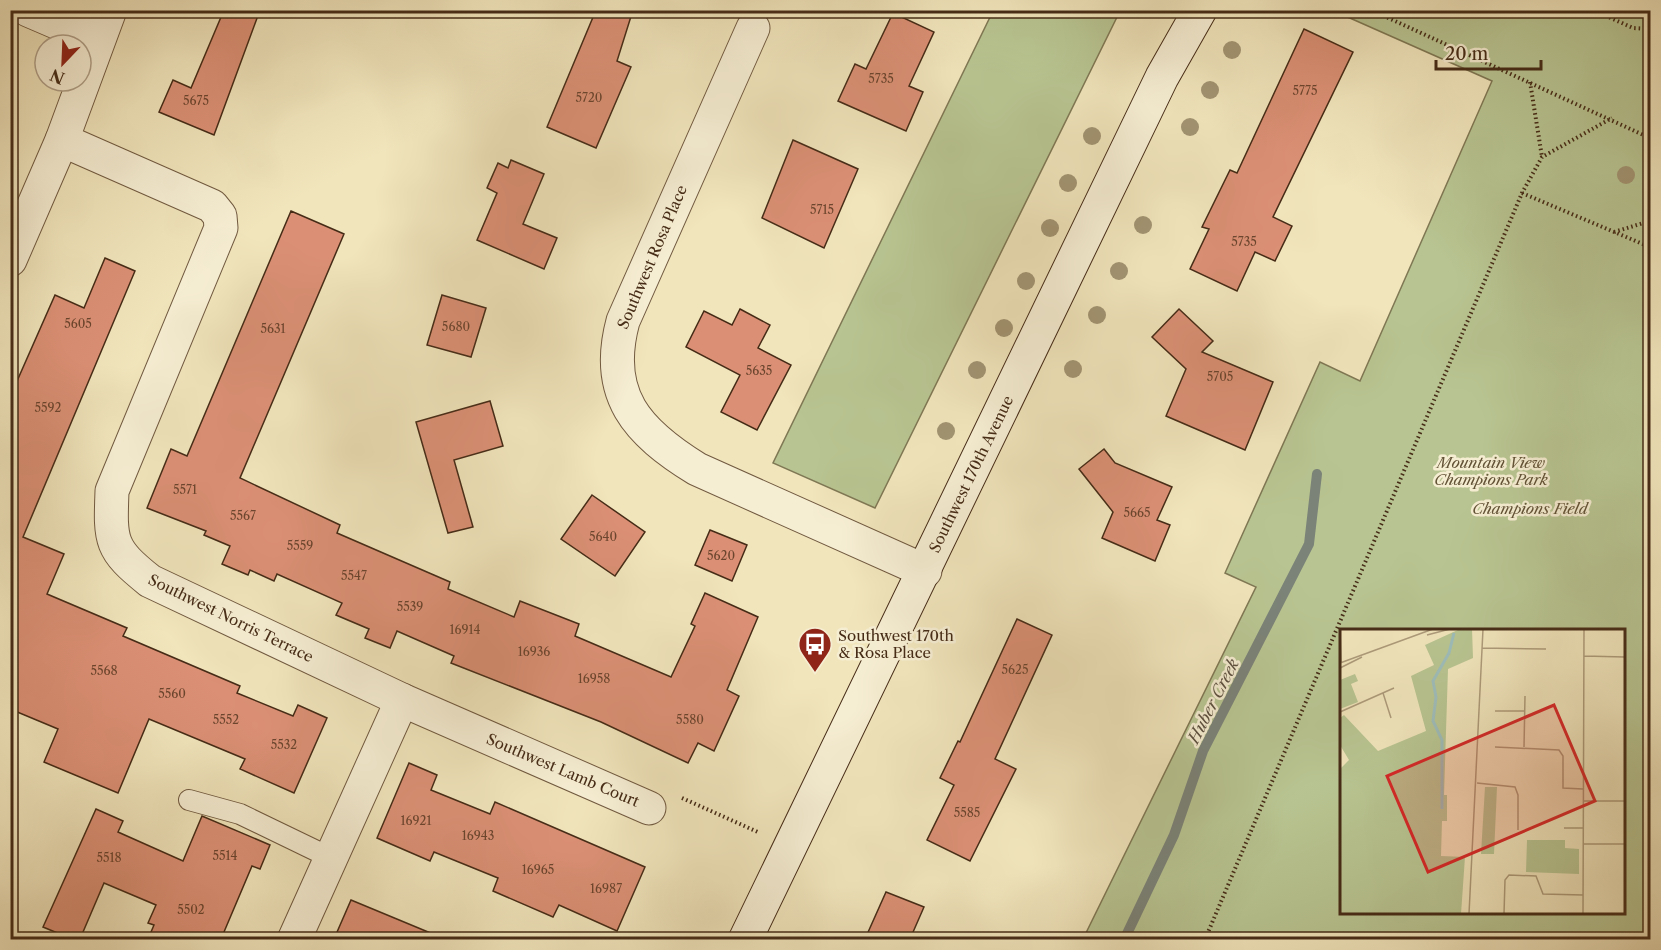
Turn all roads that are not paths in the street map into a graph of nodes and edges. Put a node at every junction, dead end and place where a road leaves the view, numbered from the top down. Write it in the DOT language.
graph roads {
  1 [pos="28,10"];
  2 [pos="110,10"];
  3 [pos="1200,10"];
  4 [pos="753,28"];
  5 [pos="98,40"];
  6 [pos="62,140"];
  7 [pos="10,260"];
  8 [pos="925,571"];
  9 [pos="402,700"];
  10 [pos="189,800"];
  11 [pos="649,808"];
  12 [pos="329,857"];
  13 [pos="294,939"];
  14 [pos="745,939"];
  1 -- 5 [label="street"];
  2 -- 5 [label="street"];
  3 -- 8 [label="street, Southwest 170th Avenue"];
  4 -- 8 [label="street, Southwest Rosa Place"];
  5 -- 6 [label="street"];
  6 -- 7 [label="street"];
  6 -- 9 [label="street, Southwest Norris Terrace"];
  8 -- 14 [label="street, Southwest 170th Avenue"];
  9 -- 11 [label="street, Southwest Lamb Court"];
  9 -- 12 [label="street"];
  10 -- 12 [label="lane"];
  12 -- 13 [label="street"];
}
